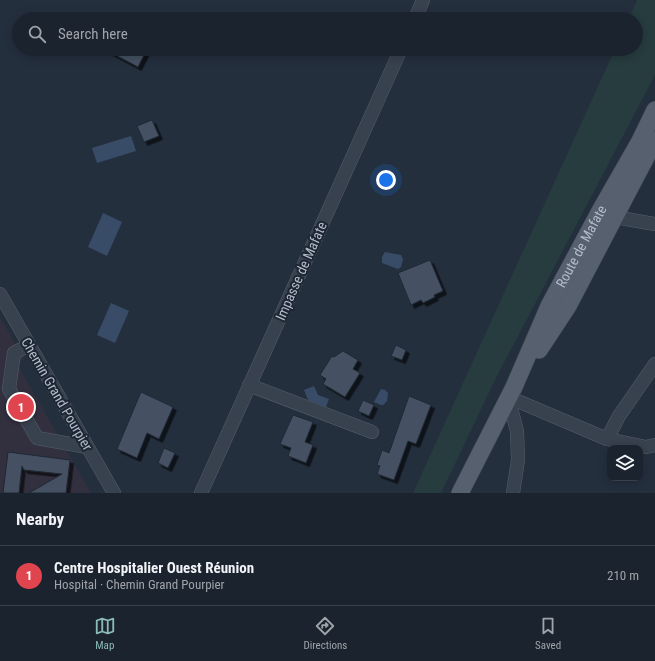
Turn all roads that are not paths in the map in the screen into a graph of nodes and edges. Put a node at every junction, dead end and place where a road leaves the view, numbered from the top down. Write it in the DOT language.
graph roads {
  1 [pos="423,0"];
  2 [pos="418,12"];
  3 [pos="398,56"];
  4 [pos="655,110"];
  5 [pos="655,140"];
  6 [pos="607,214"];
  7 [pos="655,224"];
  8 [pos="0,294"];
  9 [pos="29,345"];
  10 [pos="655,364"];
  11 [pos="249,385"];
  12 [pos="511,392"];
  13 [pos="372,432"];
  14 [pos="607,439"];
  15 [pos="655,445"];
  16 [pos="88,447"];
  17 [pos="114,493"];
  18 [pos="201,493"];
  19 [pos="460,493"];
  20 [pos="512,493"];
  1 -- 2 [label="street"];
  3 -- 11 [label="street, Impasse de Mafate"];
  4 -- 6 [label="main road, Route de Mafate"];
  5 -- 6 [label="main road, Route de Mafate"];
  6 -- 7 [label="street"];
  6 -- 12 [label="main road, Route de Mafate"];
  8 -- 9 [label="street, Chemin Grand Pourpier"];
  9 -- 16 [label="street, Chemin Grand Pourpier"];
  9 -- 16 [label="street"];
  10 -- 14 [label="street"];
  11 -- 13 [label="street"];
  11 -- 18 [label="street, Impasse de Mafate"];
  12 -- 14 [label="street"];
  12 -- 19 [label="main road, Route de Mafate"];
  12 -- 20 [label="street"];
  14 -- 15 [label="street"];
  16 -- 17 [label="street, Chemin Grand Pourpier"];
}
